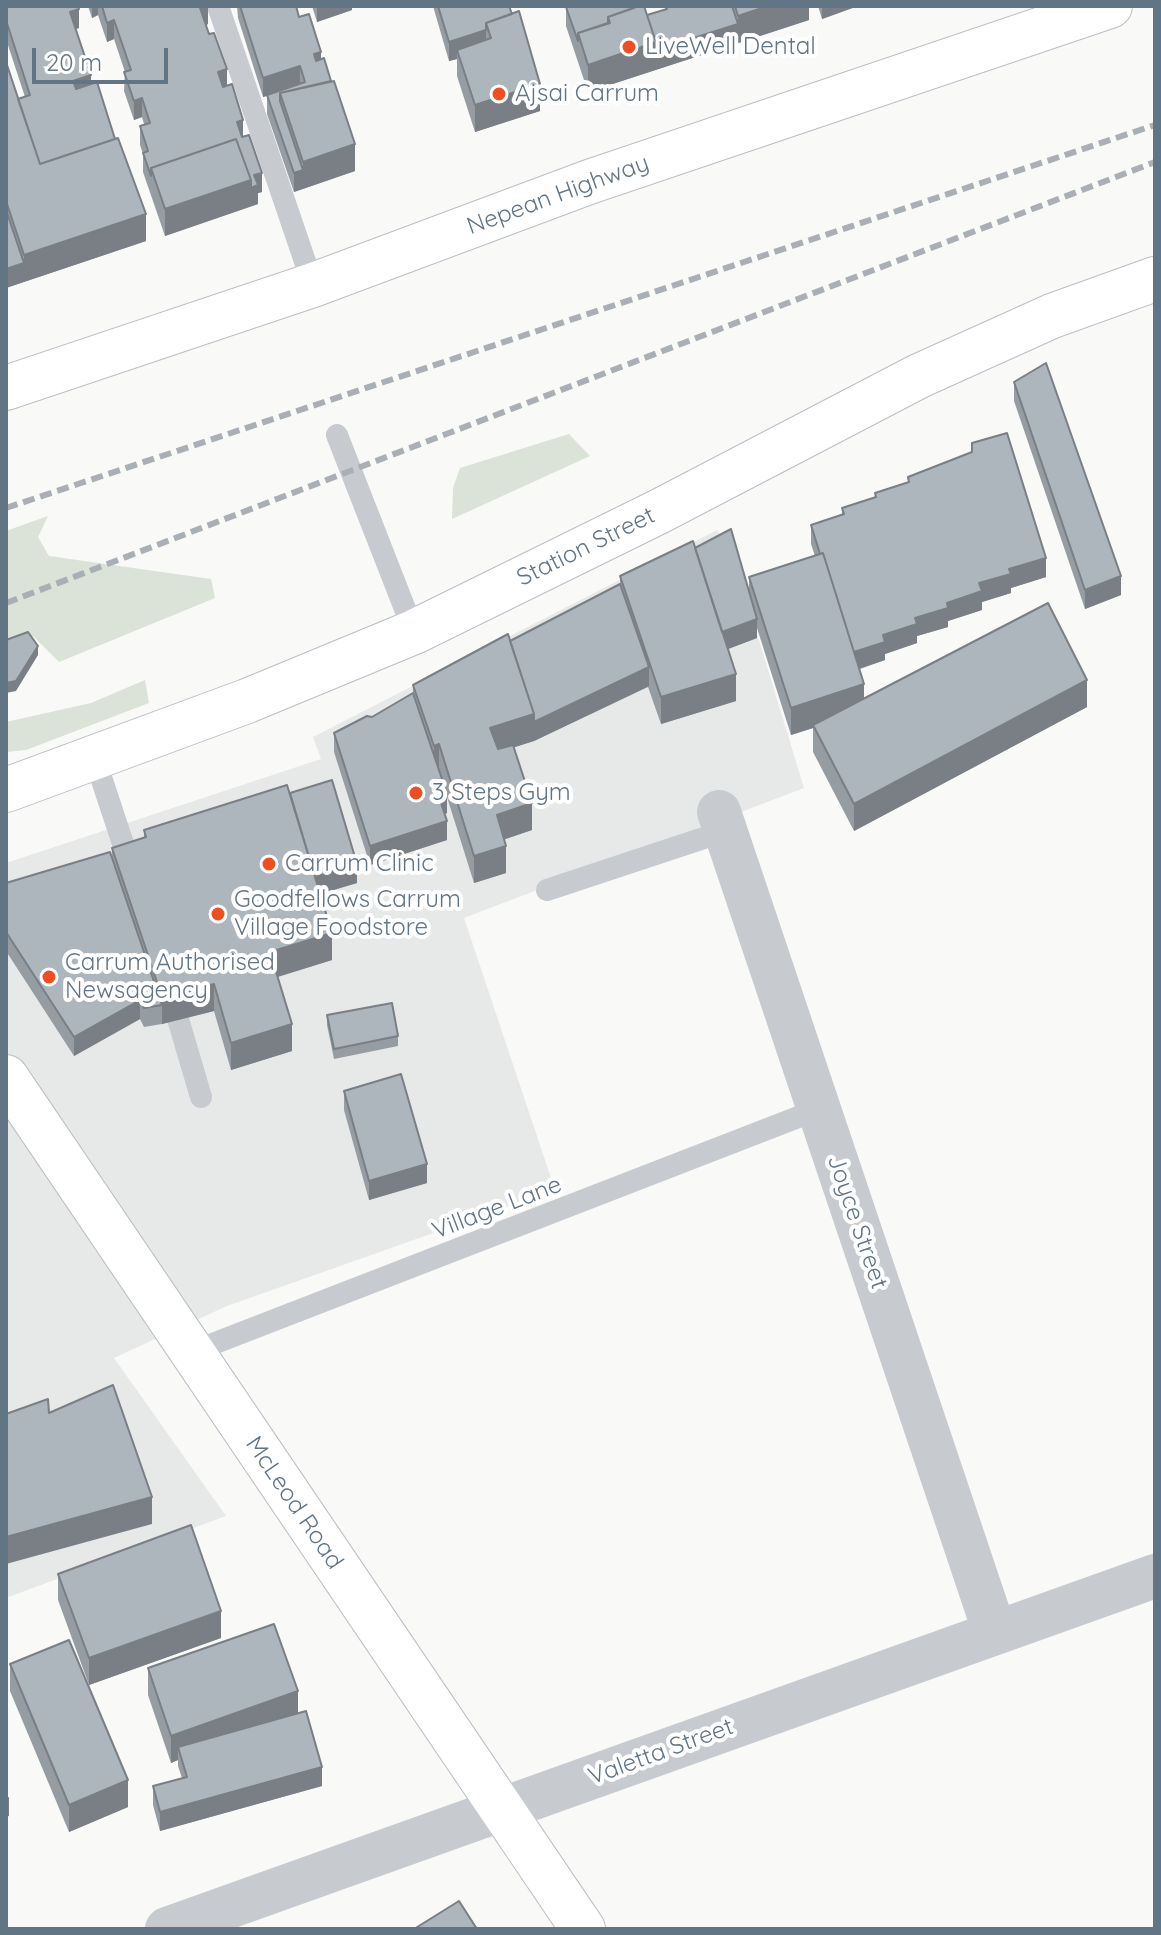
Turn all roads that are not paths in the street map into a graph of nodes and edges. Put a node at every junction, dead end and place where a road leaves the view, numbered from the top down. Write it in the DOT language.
graph roads {
  1 [pos="218,6"];
  2 [pos="1110,6"];
  3 [pos="1155,279"];
  4 [pos="313,285"];
  5 [pos="6,388"];
  6 [pos="337,435"];
  7 [pos="414,632"];
  8 [pos="95,759"];
  9 [pos="6,790"];
  10 [pos="722,821"];
  11 [pos="131,868"];
  12 [pos="547,890"];
  13 [pos="178,1019"];
  14 [pos="6,1077"];
  15 [pos="201,1097"];
  16 [pos="819,1109"];
  17 [pos="192,1352"];
  18 [pos="1155,1576"];
  19 [pos="995,1633"];
  20 [pos="502,1809"];
  21 [pos="167,1929"];
  22 [pos="583,1929"];
  1 -- 4 [label="lane"];
  2 -- 4 [label="main road, Nepean Highway"];
  3 -- 7 [label="main road, Station Street"];
  4 -- 5 [label="main road, Nepean Highway"];
  6 -- 7 [label="lane"];
  7 -- 8 [label="main road, Station Street"];
  8 -- 9 [label="main road, Station Street"];
  8 -- 11 [label="lane"];
  10 -- 12 [label="lane"];
  10 -- 16 [label="street, Joyce Street"];
  13 -- 15 [label="lane"];
  14 -- 17 [label="main road, McLeod Road"];
  16 -- 17 [label="lane, Village Lane"];
  16 -- 19 [label="street, Joyce Street"];
  17 -- 20 [label="main road, McLeod Road"];
  18 -- 19 [label="street, Valetta Street"];
  19 -- 20 [label="street, Valetta Street"];
  20 -- 21 [label="street, Valetta Street"];
  20 -- 22 [label="main road, McLeod Road"];
}
